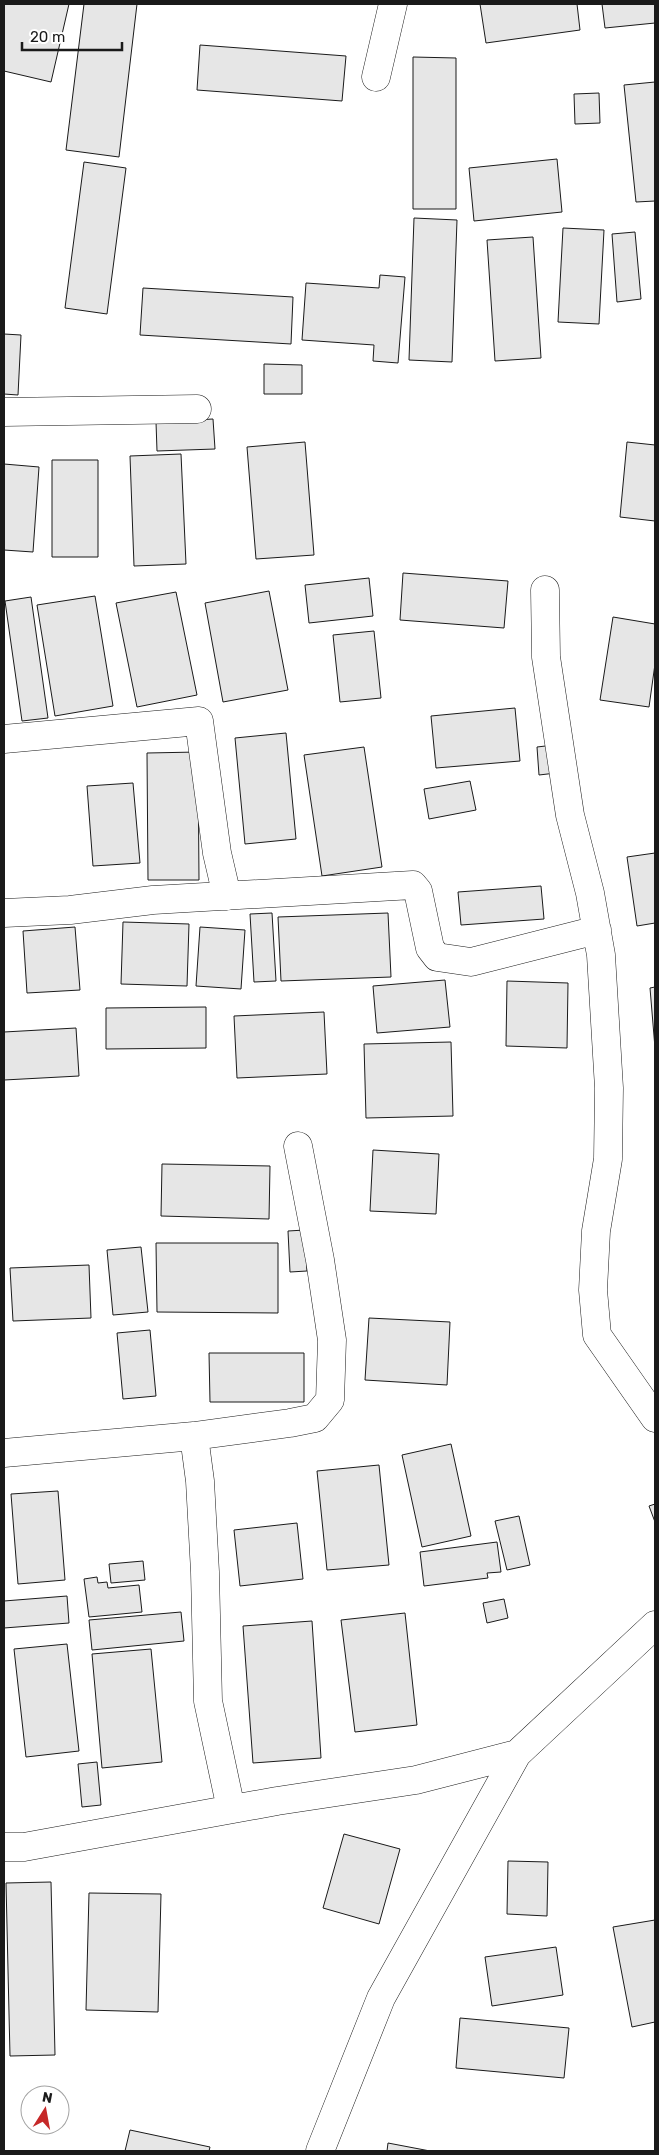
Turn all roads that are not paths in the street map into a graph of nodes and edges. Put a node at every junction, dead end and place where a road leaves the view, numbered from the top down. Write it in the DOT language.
graph roads {
  1 [pos="393,4"];
  2 [pos="376,77"];
  3 [pos="197,410"];
  4 [pos="4,412"];
  5 [pos="545,590"];
  6 [pos="4,739"];
  7 [pos="227,896"];
  8 [pos="4,913"];
  9 [pos="597,930"];
  10 [pos="298,1146"];
  11 [pos="655,1418"];
  12 [pos="194,1436"];
  13 [pos="5,1450"];
  14 [pos="655,1625"];
  15 [pos="517,1754"];
  16 [pos="231,1809"];
  17 [pos="4,1847"];
  18 [pos="320,2151"];
  1 -- 2 [label="street"];
  3 -- 4 [label="street"];
  5 -- 9 [label="street"];
  6 -- 7 [label="street"];
  7 -- 8 [label="street"];
  7 -- 9 [label="street"];
  9 -- 11 [label="street"];
  10 -- 12 [label="street"];
  12 -- 13 [label="street"];
  12 -- 16 [label="street"];
  14 -- 15 [label="street"];
  15 -- 16 [label="street"];
  15 -- 18 [label="street"];
  16 -- 17 [label="street"];
}
